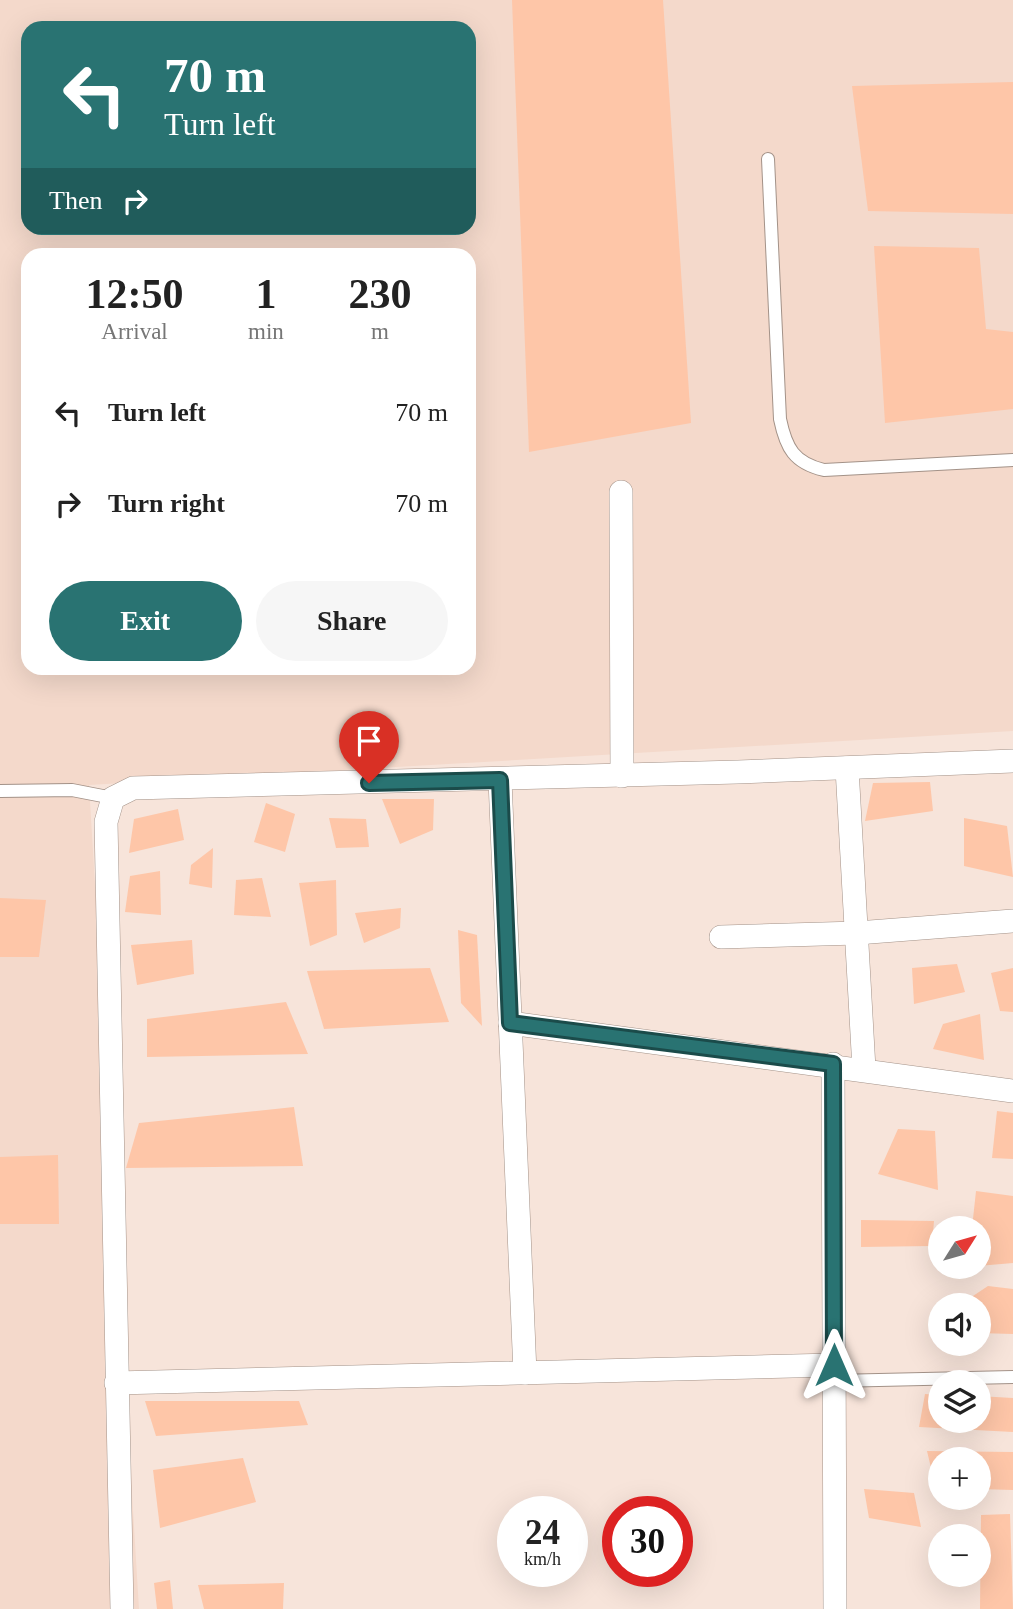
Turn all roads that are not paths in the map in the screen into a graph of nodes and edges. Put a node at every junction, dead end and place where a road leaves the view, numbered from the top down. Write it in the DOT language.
graph roads {
  1 [pos="768,159"];
  2 [pos="1013,460"];
  3 [pos="621,492"];
  4 [pos="1013,761"];
  5 [pos="847,768"];
  6 [pos="622,776"];
  7 [pos="500,780"];
  8 [pos="0,791"];
  9 [pos="113,799"];
  10 [pos="1013,921"];
  11 [pos="857,933"];
  12 [pos="721,937"];
  13 [pos="510,1023"];
  14 [pos="833,1064"];
  15 [pos="864,1069"];
  16 [pos="1013,1091"];
  17 [pos="525,1373"];
  18 [pos="834,1373"];
  19 [pos="1013,1377"];
  20 [pos="116,1383"];
  21 [pos="122,1609"];
  22 [pos="835,1609"];
  1 -- 2 [label="lane"];
  3 -- 6 [label="street"];
  4 -- 5 [label="street"];
  5 -- 6 [label="street"];
  5 -- 11 [label="street"];
  6 -- 7 [label="street"];
  7 -- 9 [label="street"];
  7 -- 13 [label="street"];
  8 -- 9 [label="lane"];
  9 -- 20 [label="street"];
  10 -- 11 [label="street"];
  11 -- 12 [label="street"];
  11 -- 15 [label="street"];
  13 -- 14 [label="street"];
  13 -- 17 [label="street"];
  14 -- 15 [label="street"];
  14 -- 18 [label="street"];
  15 -- 16 [label="street"];
  17 -- 18 [label="street"];
  17 -- 20 [label="street"];
  18 -- 19 [label="lane"];
  18 -- 22 [label="street"];
  20 -- 21 [label="street"];
}
